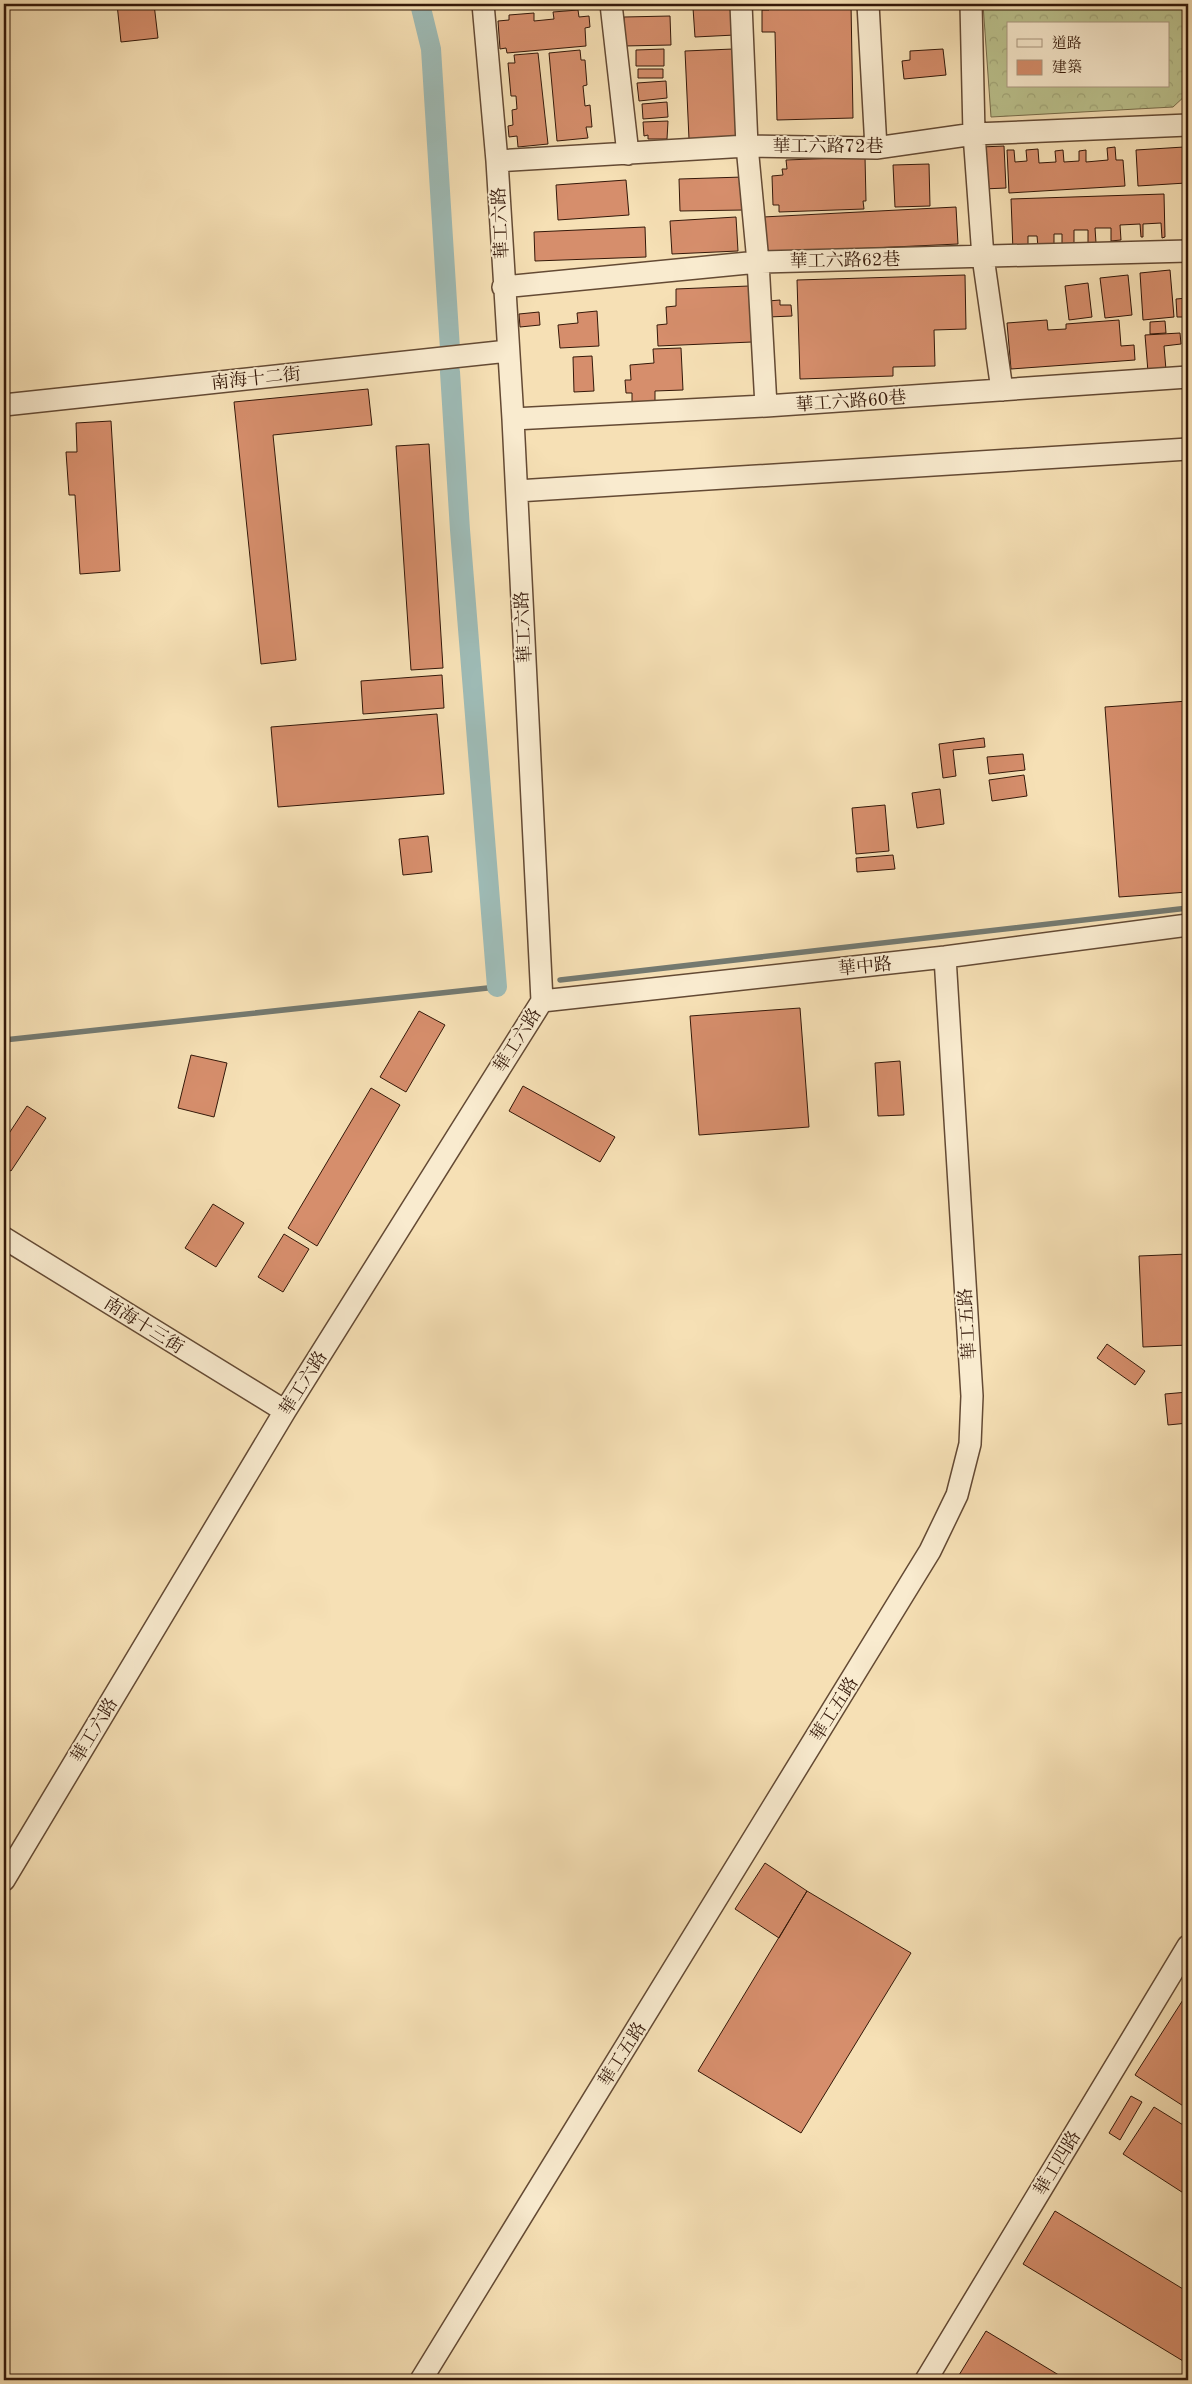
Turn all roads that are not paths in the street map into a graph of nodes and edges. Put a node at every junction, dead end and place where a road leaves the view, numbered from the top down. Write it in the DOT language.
graph roads {
  1 [pos="483,4"];
  2 [pos="611,4"];
  3 [pos="741,4"];
  4 [pos="868,4"];
  5 [pos="971,4"];
  6 [pos="1188,125"];
  7 [pos="974,134"];
  8 [pos="747,146"];
  9 [pos="876,148"];
  10 [pos="628,154"];
  11 [pos="497,161"];
  12 [pos="1188,251"];
  13 [pos="983,257"];
  14 [pos="758,262"];
  15 [pos="503,287"];
  16 [pos="508,351"];
  17 [pos="1188,377"];
  18 [pos="1002,390"];
  19 [pos="4,405"];
  20 [pos="766,406"];
  21 [pos="513,419"];
  22 [pos="1188,449"];
  23 [pos="517,491"];
  24 [pos="1188,925"];
  25 [pos="945,957"];
  26 [pos="542,1001"];
  27 [pos="4,1238"];
  28 [pos="285,1411"];
  29 [pos="4,1880"];
  30 [pos="1188,1946"];
  31 [pos="421,2380"];
  32 [pos="926,2380"];
  1 -- 11 [label="street, 華工六路"];
  2 -- 10 [label="street"];
  3 -- 8 [label="street"];
  4 -- 9 [label="street"];
  5 -- 7 [label="street"];
  6 -- 7 [label="street, 華工六路72巷"];
  7 -- 9 [label="street, 華工六路72巷"];
  7 -- 13 [label="street"];
  8 -- 9 [label="street, 華工六路72巷"];
  8 -- 10 [label="street, 華工六路72巷"];
  8 -- 14 [label="street"];
  10 -- 11 [label="street, 華工六路72巷"];
  11 -- 15 [label="street, 華工六路"];
  12 -- 13 [label="street, 華工六路62巷"];
  13 -- 14 [label="street, 華工六路62巷"];
  13 -- 18 [label="street"];
  14 -- 15 [label="street, 華工六路62巷"];
  14 -- 20 [label="street"];
  15 -- 16 [label="street, 華工六路"];
  16 -- 19 [label="street, 南海十二街"];
  16 -- 21 [label="street, 華工六路"];
  17 -- 18 [label="street, 華工六路60巷"];
  18 -- 20 [label="street, 華工六路60巷"];
  20 -- 21 [label="street, 華工六路60巷"];
  21 -- 23 [label="street, 華工六路"];
  22 -- 23 [label="street"];
  23 -- 26 [label="street, 華工六路"];
  24 -- 25 [label="street, 華中路"];
  25 -- 26 [label="street, 華中路"];
  25 -- 31 [label="street, 華工五路"];
  26 -- 28 [label="street, 華工六路"];
  27 -- 28 [label="street, 南海十三街"];
  28 -- 29 [label="street, 華工六路"];
  30 -- 32 [label="street, 華工四路"];
}
